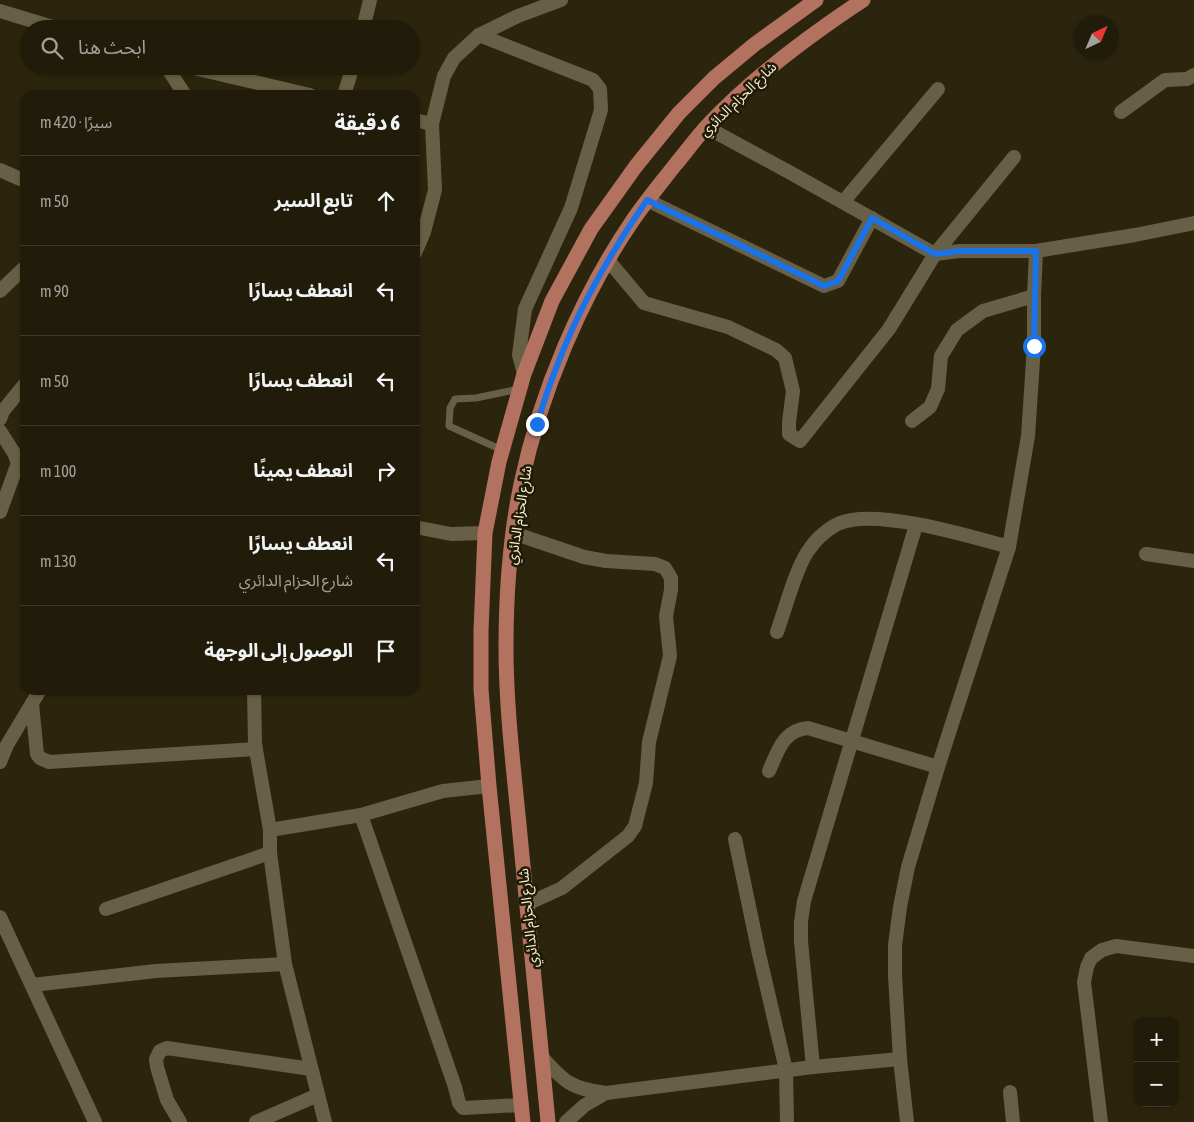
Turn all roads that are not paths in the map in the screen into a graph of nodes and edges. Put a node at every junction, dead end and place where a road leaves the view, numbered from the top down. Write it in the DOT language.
graph roads {
  1 [pos="370,0"];
  2 [pos="561,0"];
  3 [pos="863,0"];
  4 [pos="810,2"];
  5 [pos="5,8"];
  6 [pos="36,20"];
  7 [pos="365,20"];
  8 [pos="479,35"];
  9 [pos="1194,74"];
  10 [pos="172,75"];
  11 [pos="224,75"];
  12 [pos="351,75"];
  13 [pos="938,89"];
  14 [pos="182,90"];
  15 [pos="288,90"];
  16 [pos="346,90"];
  17 [pos="1121,112"];
  18 [pos="420,121"];
  19 [pos="432,124"];
  20 [pos="706,127"];
  21 [pos="1014,157"];
  22 [pos="0,170"];
  23 [pos="20,179"];
  24 [pos="647,200"];
  25 [pos="843,202"];
  26 [pos="872,218"];
  27 [pos="1194,223"];
  28 [pos="420,241"];
  29 [pos="1036,251"];
  30 [pos="935,254"];
  31 [pos="608,260"];
  32 [pos="20,272"];
  33 [pos="0,291"];
  34 [pos="1034,296"];
  35 [pos="524,374"];
  36 [pos="520,389"];
  37 [pos="20,390"];
  38 [pos="0,419"];
  39 [pos="912,421"];
  40 [pos="0,431"];
  41 [pos="502,450"];
  42 [pos="0,512"];
  43 [pos="916,525"];
  44 [pos="420,528"];
  45 [pos="486,533"];
  46 [pos="513,534"];
  47 [pos="1009,547"];
  48 [pos="1146,554"];
  49 [pos="1194,561"];
  50 [pos="777,632"];
  51 [pos="37,695"];
  52 [pos="254,695"];
  53 [pos="32,704"];
  54 [pos="851,741"];
  55 [pos="256,749"];
  56 [pos="0,762"];
  57 [pos="938,767"];
  58 [pos="769,771"];
  59 [pos="489,786"];
  60 [pos="361,815"];
  61 [pos="270,830"];
  62 [pos="735,839"];
  63 [pos="270,853"];
  64 [pos="527,904"];
  65 [pos="106,909"];
  66 [pos="0,917"];
  67 [pos="1194,956"];
  68 [pos="285,964"];
  69 [pos="32,985"];
  70 [pos="542,1057"];
  71 [pos="900,1059"];
  72 [pos="813,1066"];
  73 [pos="311,1069"];
  74 [pos="786,1070"];
  75 [pos="1010,1092"];
  76 [pos="606,1094"];
  77 [pos="318,1095"];
  78 [pos="522,1105"];
  79 [pos="94,1122"];
  80 [pos="180,1122"];
  81 [pos="256,1122"];
  82 [pos="325,1122"];
  83 [pos="523,1122"];
  84 [pos="548,1122"];
  85 [pos="566,1122"];
  86 [pos="787,1122"];
  87 [pos="907,1122"];
  88 [pos="1013,1122"];
  89 [pos="1101,1122"];
  1 -- 7 [label="street"];
  2 -- 8 [label="street"];
  3 -- 20 [label="main road, شارع الحزام الدائري"];
  4 -- 35 [label="main road, شارع الحزام الدائري"];
  5 -- 6 [label="street"];
  8 -- 19 [label="street"];
  8 -- 35 [label="street"];
  9 -- 17 [label="street"];
  10 -- 14 [label="street"];
  11 -- 15 [label="street"];
  12 -- 16 [label="street"];
  13 -- 25 [label="street"];
  18 -- 19 [label="street"];
  19 -- 28 [label="street"];
  20 -- 24 [label="main road, شارع الحزام الدائري"];
  20 -- 25 [label="street"];
  21 -- 30 [label="street"];
  22 -- 23 [label="street"];
  24 -- 26 [label="street"];
  24 -- 31 [label="main road, شارع الحزام الدائري"];
  25 -- 26 [label="street"];
  26 -- 30 [label="street"];
  27 -- 29 [label="street"];
  29 -- 30 [label="street"];
  29 -- 34 [label="street"];
  30 -- 31 [label="street"];
  31 -- 46 [label="main road, شارع الحزام الدائري"];
  32 -- 33 [label="street"];
  34 -- 39 [label="street"];
  34 -- 47 [label="street"];
  35 -- 36 [label="main road, شارع الحزام الدائري"];
  36 -- 41 [label="main road, شارع الحزام الدائري"];
  36 -- 41 [label="lane"];
  37 -- 38 [label="street"];
  40 -- 42 [label="street"];
  41 -- 45 [label="main road, شارع الحزام الدائري"];
  43 -- 47 [label="street"];
  43 -- 50 [label="street"];
  43 -- 54 [label="street"];
  44 -- 45 [label="street"];
  45 -- 59 [label="main road, شارع الحزام الدائري"];
  46 -- 64 [label="main road, شارع الحزام الدائري"];
  46 -- 64 [label="street"];
  47 -- 57 [label="street"];
  48 -- 49 [label="street"];
  51 -- 53 [label="street"];
  52 -- 55 [label="street"];
  53 -- 55 [label="street"];
  53 -- 56 [label="street"];
  54 -- 57 [label="street"];
  54 -- 58 [label="street"];
  54 -- 72 [label="street"];
  55 -- 61 [label="street"];
  57 -- 71 [label="street"];
  59 -- 60 [label="street"];
  59 -- 78 [label="main road, شارع الحزام الدائري"];
  60 -- 61 [label="street"];
  60 -- 78 [label="street"];
  61 -- 63 [label="street"];
  62 -- 74 [label="street"];
  63 -- 65 [label="street"];
  63 -- 68 [label="street"];
  64 -- 70 [label="main road, شارع الحزام الدائري"];
  66 -- 69 [label="street"];
  67 -- 89 [label="street"];
  68 -- 69 [label="street"];
  68 -- 73 [label="street"];
  69 -- 79 [label="street"];
  70 -- 76 [label="street"];
  70 -- 84 [label="main road, شارع الحزام الدائري"];
  71 -- 72 [label="street"];
  71 -- 87 [label="street"];
  72 -- 74 [label="street"];
  73 -- 77 [label="street"];
  73 -- 80 [label="street"];
  74 -- 76 [label="street"];
  74 -- 86 [label="street"];
  75 -- 88 [label="street"];
  76 -- 85 [label="street"];
  77 -- 81 [label="street"];
  77 -- 82 [label="street"];
  78 -- 83 [label="main road, شارع الحزام الدائري"];
}
